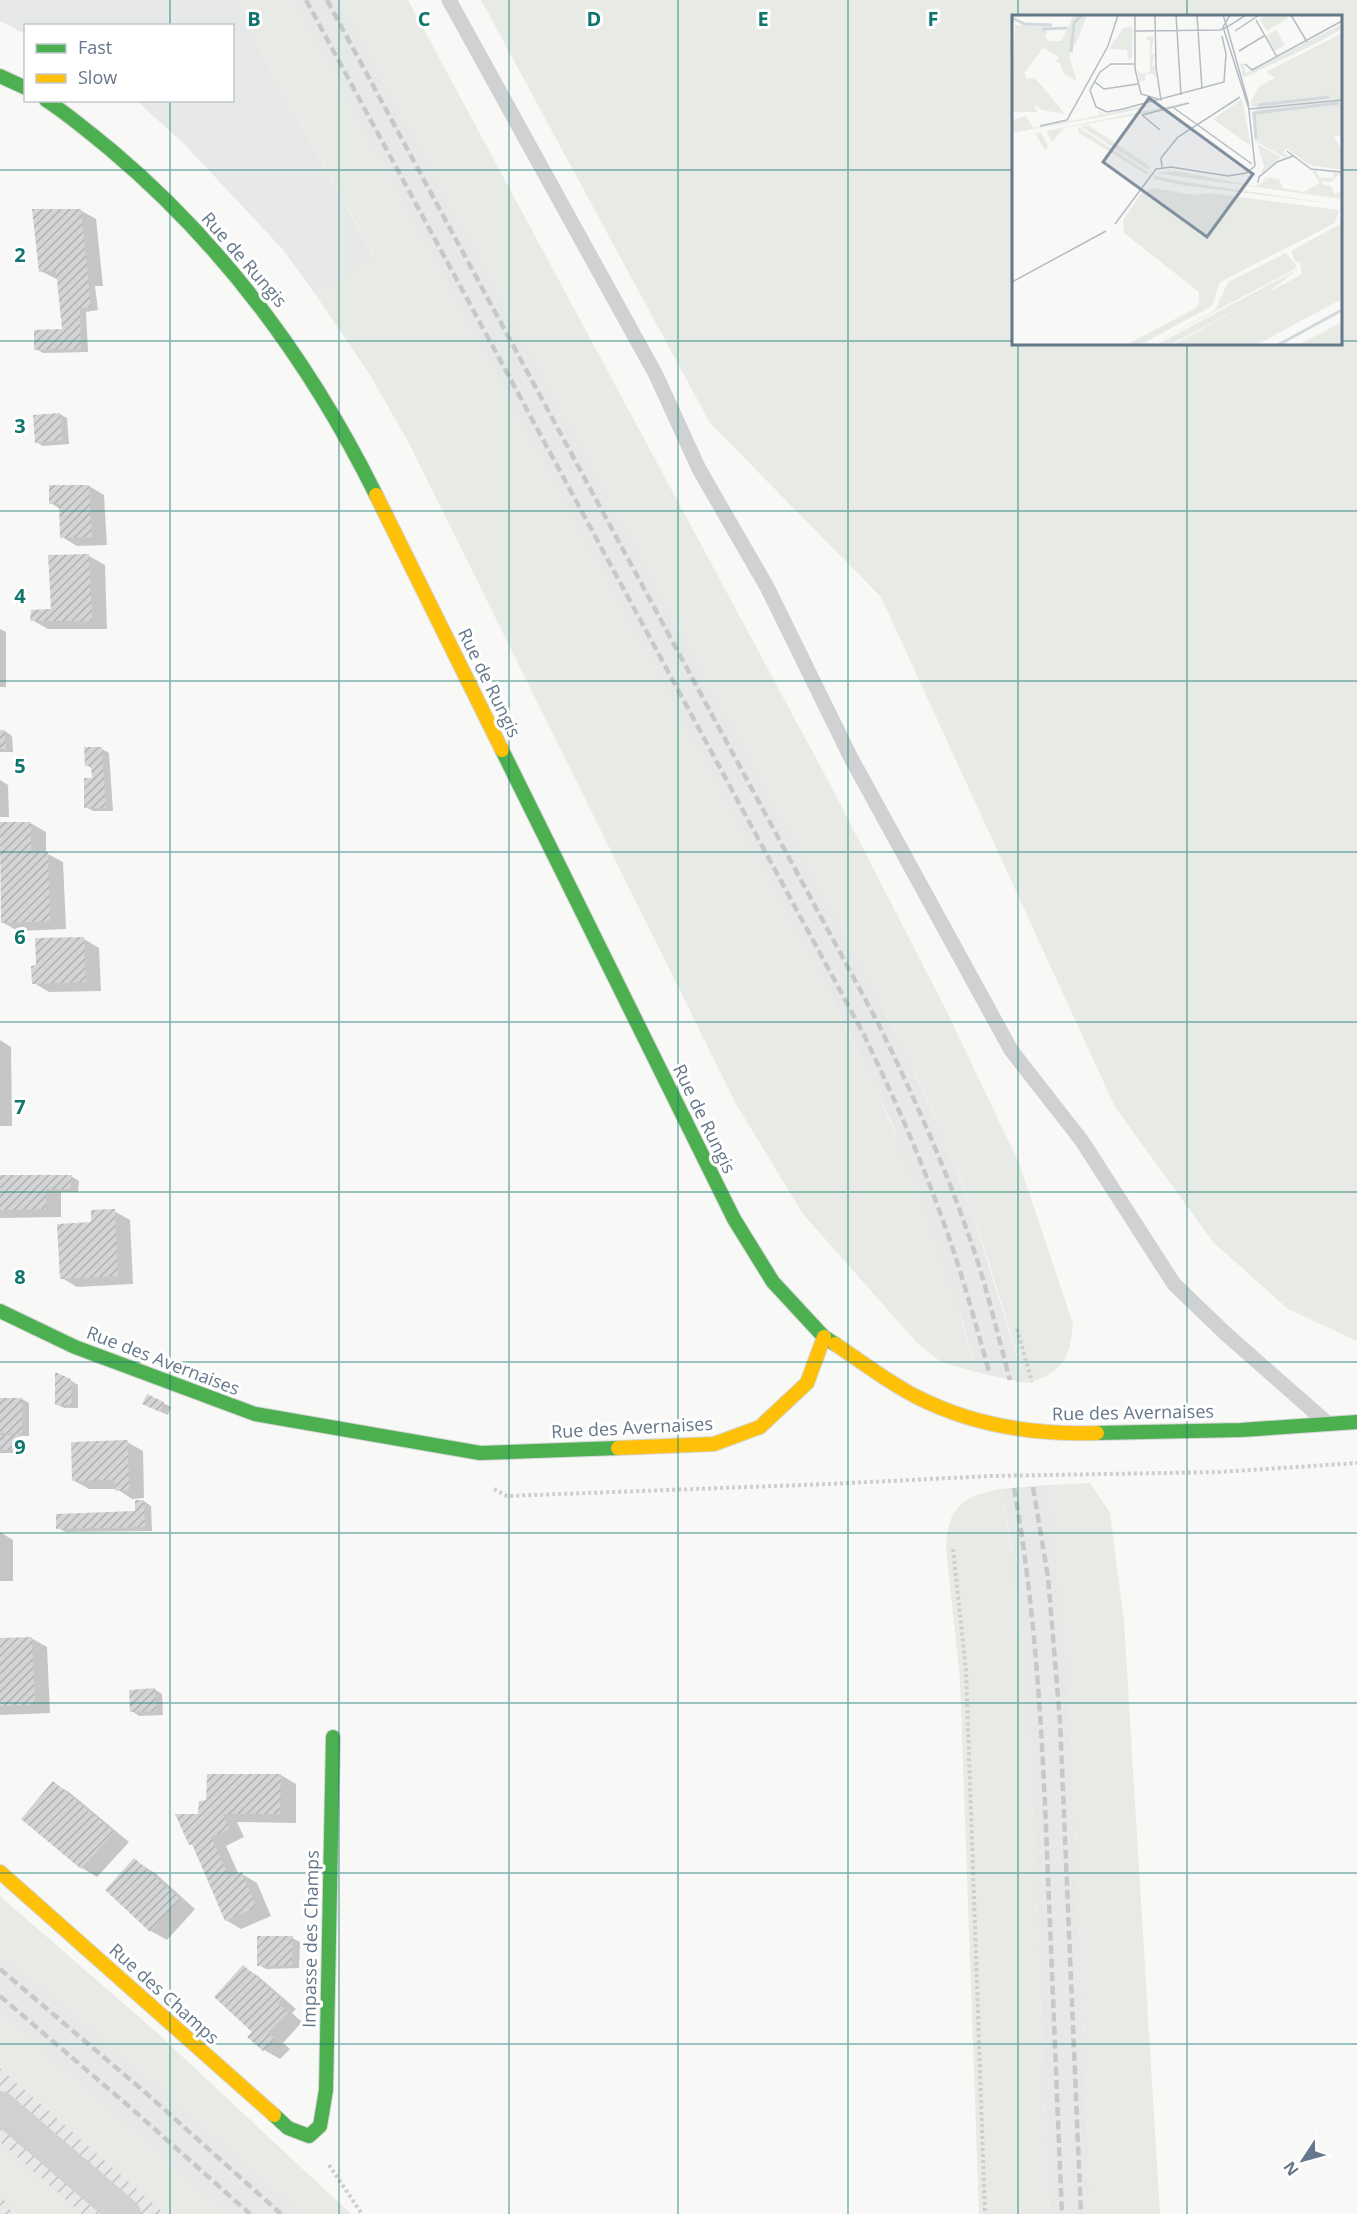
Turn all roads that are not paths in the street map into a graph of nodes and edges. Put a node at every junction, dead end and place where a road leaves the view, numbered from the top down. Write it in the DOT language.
graph roads {
  1 [pos="449,0"];
  2 [pos="0,75"];
  3 [pos="24,87"];
  4 [pos="49,102"];
  5 [pos="0,1311"];
  6 [pos="824,1337"];
  7 [pos="1357,1422"];
  8 [pos="1328,1424"];
  9 [pos="333,1737"];
  10 [pos="0,1872"];
  11 [pos="0,2107"];
  12 [pos="309,2136"];
  13 [pos="125,2214"];
  1 -- 8 [label="lane"];
  2 -- 3 [label="main road"];
  4 -- 6 [label="main road, Rue de Rungis"];
  5 -- 6 [label="main road, Rue des Avernaises"];
  6 -- 8 [label="main road, Rue des Avernaises"];
  7 -- 8 [label="main road, Rue des Avernaises"];
  9 -- 12 [label="main road, Impasse des Champs"];
  10 -- 12 [label="main road, Rue des Champs"];
  11 -- 13 [label="street"];
}
